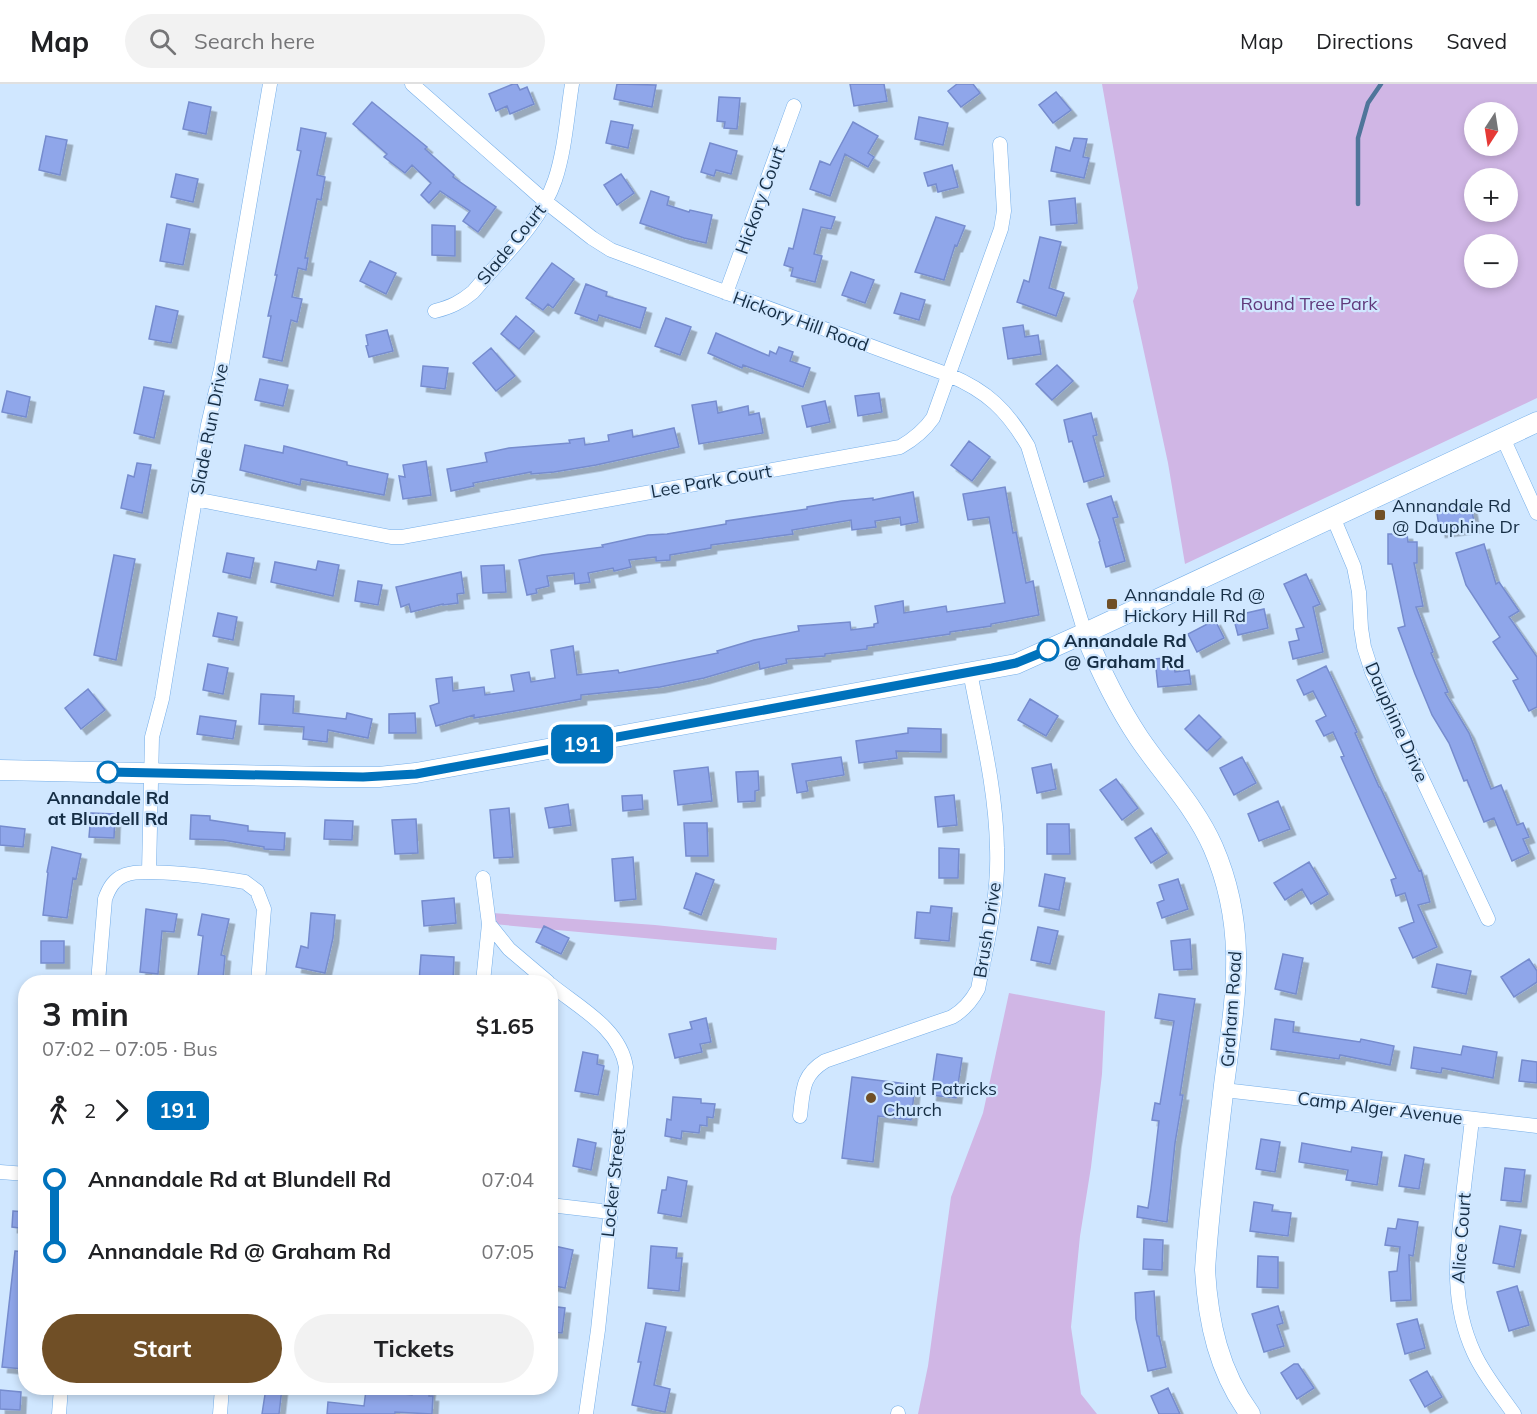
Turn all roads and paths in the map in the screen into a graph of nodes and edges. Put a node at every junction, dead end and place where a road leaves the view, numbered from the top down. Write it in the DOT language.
graph roads {
  1 [pos="270,84"];
  2 [pos="412,84"];
  3 [pos="572,84"];
  4 [pos="794,106"];
  5 [pos="1000,144"];
  6 [pos="546,201"];
  7 [pos="726,293"];
  8 [pos="435,311"];
  9 [pos="949,375"];
  10 [pos="1537,422"];
  11 [pos="1503,438"];
  12 [pos="195,499"];
  13 [pos="1537,513"];
  14 [pos="1333,517"];
  15 [pos="1085,633"];
  16 [pos="970,672"];
  17 [pos="0,770"];
  18 [pos="152,773"];
  19 [pos="149,872"];
  20 [pos="483,878"];
  21 [pos="1488,919"];
  22 [pos="489,924"];
  23 [pos="99,975"];
  24 [pos="259,975"];
  25 [pos="484,975"];
  26 [pos="539,975"];
  27 [pos="558,990"];
  28 [pos="1224,1090"];
  29 [pos="800,1116"];
  30 [pos="1472,1119"];
  31 [pos="1537,1126"];
  32 [pos="0,1172"];
  33 [pos="18,1173"];
  34 [pos="558,1206"];
  35 [pos="610,1212"];
  36 [pos="60,1395"];
  37 [pos="221,1395"];
  38 [pos="59,1414"];
  39 [pos="220,1414"];
  40 [pos="586,1414"];
  41 [pos="1250,1414"];
  42 [pos="1514,1414"];
  1 -- 12 [label="street, Slade Run Drive"];
  2 -- 6 [label="street, Hickory Hill Road"];
  3 -- 6 [label="street, Slade Court"];
  4 -- 7 [label="street, Hickory Court"];
  5 -- 9 [label="street, Lee Park Court"];
  6 -- 7 [label="street, Hickory Hill Road"];
  6 -- 8 [label="street, Slade Court"];
  7 -- 9 [label="street, Hickory Hill Road"];
  9 -- 12 [label="street, Lee Park Court"];
  9 -- 15 [label="street, Hickory Hill Road"];
  10 -- 11 [label="main road"];
  11 -- 13 [label="street"];
  11 -- 14 [label="main road"];
  12 -- 18 [label="street, Slade Run Drive"];
  14 -- 15 [label="main road"];
  14 -- 21 [label="street, Dauphine Drive"];
  15 -- 16 [label="main road"];
  15 -- 28 [label="main road, Graham Road"];
  16 -- 18 [label="main road"];
  16 -- 29 [label="street, Brush Drive"];
  17 -- 18 [label="main road"];
  18 -- 19 [label="street, Slade Run Drive"];
  19 -- 23 [label="street"];
  19 -- 24 [label="street"];
  20 -- 22 [label="street"];
  22 -- 25 [label="street"];
  22 -- 26 [label="street, Locker Street"];
  27 -- 35 [label="street, Locker Street"];
  28 -- 30 [label="street, Camp Alger Avenue"];
  28 -- 41 [label="main road, Graham Road"];
  30 -- 31 [label="street, Camp Alger Avenue"];
  30 -- 42 [label="street, Alice Court"];
  32 -- 33 [label="street"];
  34 -- 35 [label="street"];
  35 -- 40 [label="street, Locker Street"];
  36 -- 38 [label="street"];
  37 -- 39 [label="street"];
}
